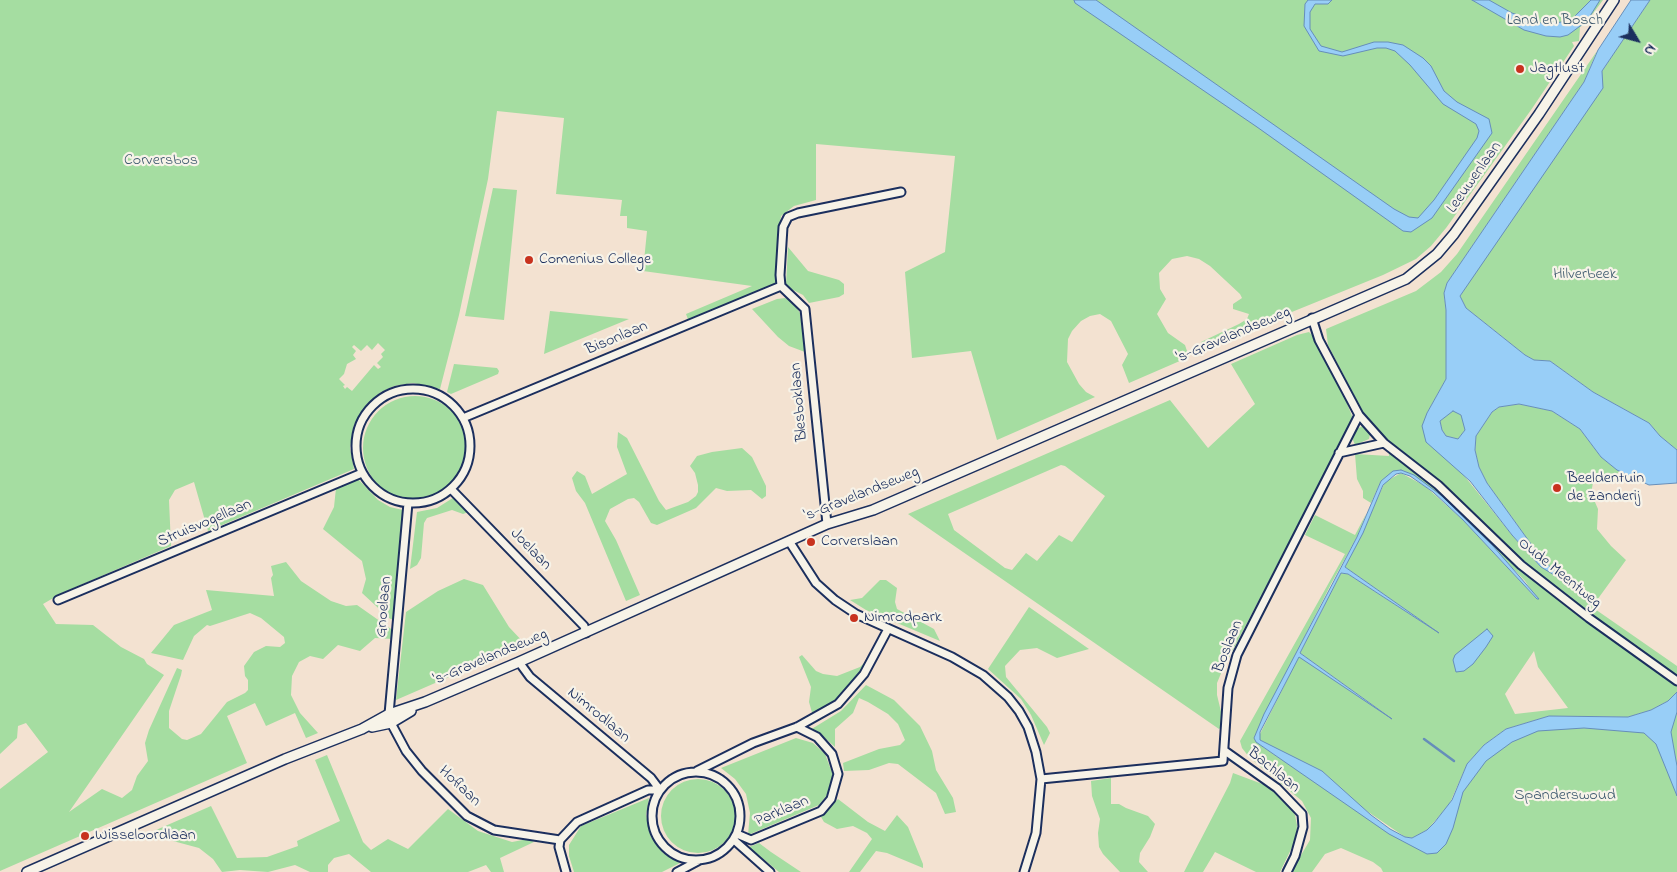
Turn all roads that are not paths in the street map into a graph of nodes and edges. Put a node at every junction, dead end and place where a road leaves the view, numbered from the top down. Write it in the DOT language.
graph roads {
  1 [pos="1614,0"];
  2 [pos="901,192"];
  3 [pos="781,286"];
  4 [pos="1312,318"];
  5 [pos="1359,415"];
  6 [pos="463,418"];
  7 [pos="1384,443"];
  8 [pos="1339,453"];
  9 [pos="362,473"];
  10 [pos="451,489"];
  11 [pos="408,503"];
  12 [pos="827,524"];
  13 [pos="789,541"];
  14 [pos="58,600"];
  15 [pos="888,629"];
  16 [pos="586,633"];
  17 [pos="519,662"];
  18 [pos="1677,681"];
  19 [pos="390,718"];
  20 [pos="797,727"];
  21 [pos="1225,751"];
  22 [pos="696,771"];
  23 [pos="1041,779"];
  24 [pos="660,790"];
  25 [pos="735,837"];
  26 [pos="560,840"];
  27 [pos="698,861"];
  28 [pos="27,872"];
  29 [pos="566,872"];
  30 [pos="677,872"];
  31 [pos="770,872"];
  32 [pos="1024,872"];
  33 [pos="1287,872"];
  1 -- 4 [label="street, Leeuwenlaan"];
  2 -- 3 [label="street"];
  3 -- 6 [label="street, Bisonlaan"];
  3 -- 12 [label="street, Blesboklaan"];
  4 -- 5 [label="street, Oude Meentweg"];
  4 -- 12 [label="street, 's-Gravelandseweg"];
  5 -- 7 [label="street, Oude Meentweg"];
  5 -- 8 [label="street, Boslaan"];
  6 -- 9 [label="street"];
  6 -- 10 [label="street"];
  7 -- 8 [label="street"];
  7 -- 18 [label="street, Oude Meentweg"];
  8 -- 21 [label="street, Boslaan"];
  9 -- 11 [label="street"];
  9 -- 14 [label="street, Struisvogellaan"];
  10 -- 11 [label="street"];
  10 -- 16 [label="street, Joelaan"];
  11 -- 19 [label="street, Gnoelaan"];
  12 -- 13 [label="street, 's-Gravelandseweg"];
  13 -- 15 [label="street"];
  13 -- 16 [label="street, 's-Gravelandseweg"];
  15 -- 20 [label="street"];
  15 -- 23 [label="street"];
  16 -- 17 [label="street, 's-Gravelandseweg"];
  17 -- 19 [label="street, 's-Gravelandseweg"];
  17 -- 24 [label="street, Nimrodlaan"];
  19 -- 26 [label="street, Hoflaan"];
  19 -- 28 [label="street, 's-Gravelandseweg"];
  20 -- 22 [label="street"];
  20 -- 25 [label="street, Parklaan"];
  21 -- 23 [label="street"];
  21 -- 33 [label="street, Bachlaan"];
  22 -- 24 [label="street"];
  22 -- 25 [label="street"];
  23 -- 32 [label="street"];
  24 -- 26 [label="street"];
  24 -- 27 [label="street"];
  25 -- 27 [label="street"];
  25 -- 31 [label="street"];
  26 -- 29 [label="street"];
  27 -- 30 [label="street"];
}
